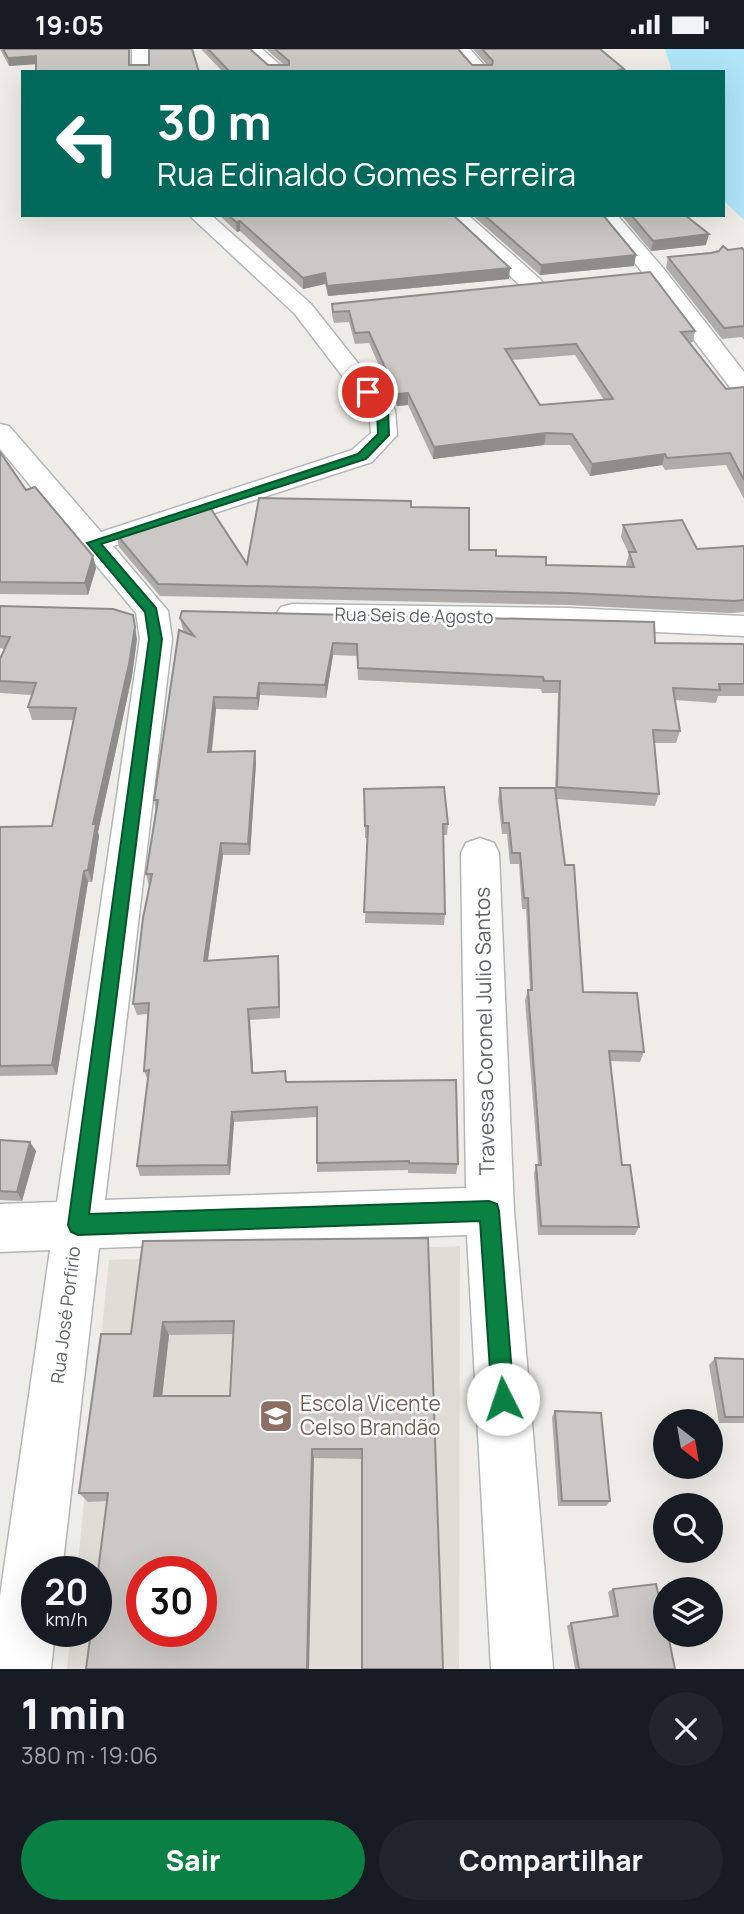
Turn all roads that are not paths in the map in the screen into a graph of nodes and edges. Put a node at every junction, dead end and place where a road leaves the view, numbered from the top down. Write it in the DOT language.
graph roads {
  1 [pos="140,49"];
  2 [pos="252,49"];
  3 [pos="461,49"];
  4 [pos="140,70"];
  5 [pos="278,70"];
  6 [pos="480,70"];
  7 [pos="201,217"];
  8 [pos="457,217"];
  9 [pos="608,217"];
  10 [pos="560,282"];
  11 [pos="533,285"];
  12 [pos="506,288"];
  13 [pos="330,306"];
  14 [pos="303,309"];
  15 [pos="744,389"];
  16 [pos="0,432"];
  17 [pos="93,543"];
  18 [pos="263,613"];
  19 [pos="744,626"];
  20 [pos="480,853"];
  21 [pos="489,1211"];
  22 [pos="78,1225"];
  23 [pos="0,1228"];
  24 [pos="20,1669"];
  25 [pos="522,1669"];
  1 -- 4 [label="street"];
  2 -- 5 [label="street"];
  3 -- 6 [label="street"];
  7 -- 14 [label="street"];
  8 -- 11 [label="street"];
  9 -- 15 [label="street"];
  10 -- 11 [label="street"];
  11 -- 12 [label="street"];
  13 -- 14 [label="street"];
  14 -- 17 [label="street"];
  16 -- 17 [label="street, Rua José Porfirio"];
  17 -- 22 [label="street, Rua José Porfirio"];
  18 -- 19 [label="street, Rua Seis de Agosto"];
  20 -- 21 [label="street, Travessa Coronel Julio Santos"];
  21 -- 22 [label="street"];
  21 -- 25 [label="street, Travessa Coronel Julio Santos"];
  22 -- 23 [label="street"];
  22 -- 24 [label="street, Rua José Porfirio"];
}
